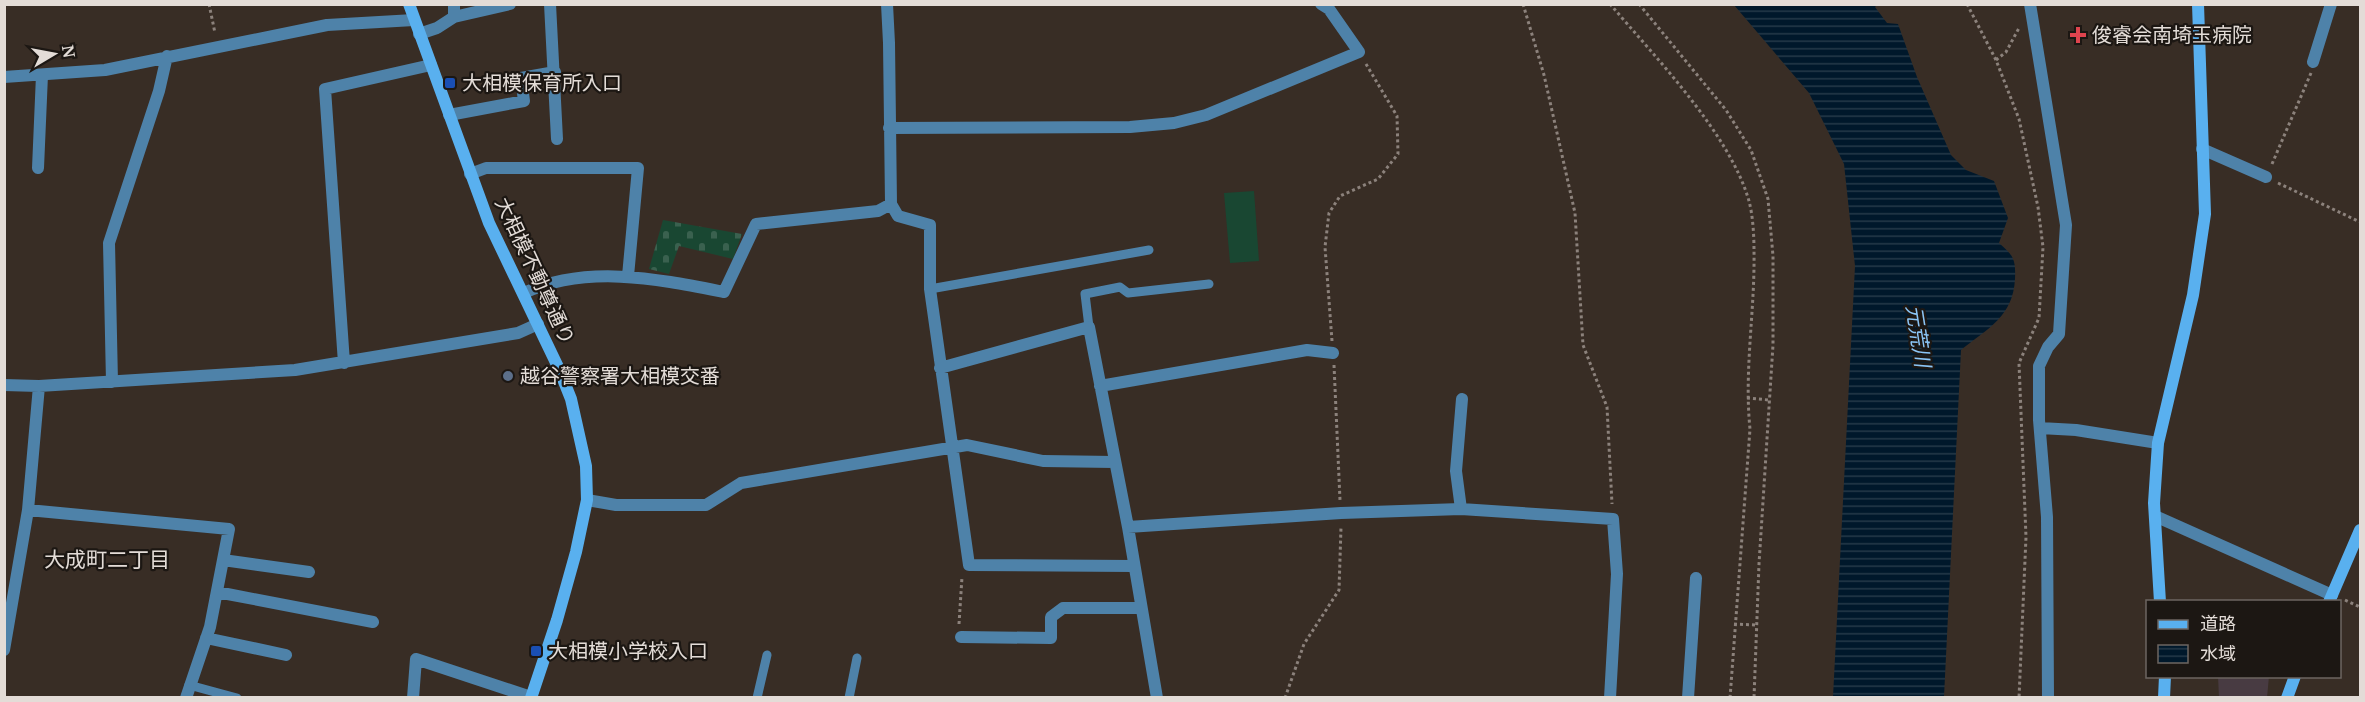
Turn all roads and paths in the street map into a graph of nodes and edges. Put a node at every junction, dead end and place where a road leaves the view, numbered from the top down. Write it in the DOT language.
graph roads {
  1 [pos="209,4"];
  2 [pos="409,4"];
  3 [pos="510,4"];
  4 [pos="550,4"];
  5 [pos="887,4"];
  6 [pos="1321,4"];
  7 [pos="1523,4"];
  8 [pos="1610,4"];
  9 [pos="1639,4"];
  10 [pos="1967,4"];
  11 [pos="2030,4"];
  12 [pos="2198,4"];
  13 [pos="2331,4"];
  14 [pos="454,11"];
  15 [pos="2032,19"];
  16 [pos="414,20"];
  17 [pos="419,34"];
  18 [pos="218,46"];
  19 [pos="1359,52"];
  20 [pos="166,57"];
  21 [pos="1996,60"];
  22 [pos="2313,62"];
  23 [pos="431,65"];
  24 [pos="555,72"];
  25 [pos="42,75"];
  26 [pos="4,77"];
  27 [pos="449,115"];
  28 [pos="889,128"];
  29 [pos="557,139"];
  30 [pos="2202,149"];
  31 [pos="38,168"];
  32 [pos="470,174"];
  33 [pos="2266,177"];
  34 [pos="891,204"];
  35 [pos="2361,222"];
  36 [pos="1149,250"];
  37 [pos="628,276"];
  38 [pos="1209,284"];
  39 [pos="930,289"];
  40 [pos="524,293"];
  41 [pos="538,324"];
  42 [pos="1089,327"];
  43 [pos="1333,353"];
  44 [pos="344,363"];
  45 [pos="940,368"];
  46 [pos="112,382"];
  47 [pos="4,385"];
  48 [pos="39,386"];
  49 [pos="1100,386"];
  50 [pos="1747,398"];
  51 [pos="1462,399"];
  52 [pos="1769,400"];
  53 [pos="2040,428"];
  54 [pos="2158,443"];
  55 [pos="953,446"];
  56 [pos="1114,462"];
  57 [pos="587,500"];
  58 [pos="1461,509"];
  59 [pos="28,510"];
  60 [pos="1341,513"];
  61 [pos="2155,516"];
  62 [pos="1613,519"];
  63 [pos="1128,527"];
  64 [pos="2361,530"];
  65 [pos="223,560"];
  66 [pos="969,565"];
  67 [pos="1134,566"];
  68 [pos="309,572"];
  69 [pos="1696,578"];
  70 [pos="217,592"];
  71 [pos="2331,598"];
  72 [pos="2160,600"];
  73 [pos="1141,608"];
  74 [pos="373,622"];
  75 [pos="1734,624"];
  76 [pos="1756,626"];
  77 [pos="961,637"];
  78 [pos="206,638"];
  79 [pos="4,650"];
  80 [pos="286,655"];
  81 [pos="767,655"];
  82 [pos="858,658"];
  83 [pos="2165,678"];
  84 [pos="2294,678"];
  85 [pos="188,691"];
  86 [pos="531,697"];
  87 [pos="237,698"];
  88 [pos="413,698"];
  89 [pos="757,698"];
  90 [pos="849,698"];
  91 [pos="1157,698"];
  92 [pos="1285,698"];
  93 [pos="1610,698"];
  94 [pos="1688,698"];
  95 [pos="1730,698"];
  96 [pos="1754,698"];
  97 [pos="2019,698"];
  98 [pos="2048,698"];
  99 [pos="2164,698"];
  100 [pos="2287,698"];
  1 -- 18 [label="path"];
  2 -- 16 [label="street, 大相模不動尊通り"];
  3 -- 14 [label="street"];
  4 -- 24 [label="street"];
  5 -- 28 [label="street"];
  6 -- 19 [label="street"];
  7 -- 62 [label="path"];
  8 -- 50 [label="path"];
  9 -- 52 [label="path"];
  10 -- 21 [label="path"];
  11 -- 15 [label="street"];
  12 -- 30 [label="street"];
  13 -- 22 [label="street"];
  14 -- 17 [label="street"];
  15 -- 21 [label="path"];
  15 -- 53 [label="street"];
  16 -- 17 [label="street, 大相模不動尊通り"];
  16 -- 18 [label="street"];
  17 -- 23 [label="street, 大相模不動尊通り"];
  18 -- 20 [label="street"];
  19 -- 28 [label="street"];
  19 -- 43 [label="path"];
  20 -- 25 [label="street"];
  20 -- 46 [label="street"];
  21 -- 97 [label="path"];
  22 -- 33 [label="path"];
  23 -- 27 [label="street, 大相模不動尊通り"];
  23 -- 44 [label="street"];
  24 -- 27 [label="street"];
  24 -- 29 [label="street"];
  25 -- 26 [label="street"];
  25 -- 31 [label="street"];
  27 -- 32 [label="street, 大相模不動尊通り"];
  28 -- 34 [label="street"];
  30 -- 33 [label="street"];
  30 -- 54 [label="street"];
  32 -- 37 [label="street"];
  32 -- 40 [label="street, 大相模不動尊通り"];
  33 -- 35 [label="path"];
  34 -- 37 [label="street"];
  34 -- 39 [label="street"];
  36 -- 39 [label="lane"];
  37 -- 40 [label="street"];
  38 -- 42 [label="lane"];
  39 -- 45 [label="street"];
  40 -- 41 [label="street, 大相模不動尊通り"];
  41 -- 44 [label="street"];
  41 -- 57 [label="street, 大相模不動尊通り"];
  42 -- 45 [label="street"];
  42 -- 49 [label="street"];
  43 -- 49 [label="street"];
  43 -- 60 [label="path"];
  44 -- 46 [label="street"];
  45 -- 55 [label="street"];
  46 -- 48 [label="street"];
  47 -- 48 [label="street"];
  48 -- 59 [label="street"];
  49 -- 56 [label="street"];
  50 -- 52 [label="path"];
  50 -- 75 [label="path"];
  51 -- 58 [label="street"];
  52 -- 76 [label="path"];
  53 -- 54 [label="street"];
  53 -- 98 [label="street"];
  54 -- 61 [label="street"];
  55 -- 56 [label="street"];
  55 -- 57 [label="street"];
  55 -- 66 [label="street"];
  56 -- 63 [label="street"];
  57 -- 86 [label="street, 大相模不動尊通り"];
  58 -- 60 [label="street"];
  58 -- 62 [label="street"];
  59 -- 65 [label="street"];
  59 -- 79 [label="street"];
  60 -- 63 [label="street"];
  60 -- 92 [label="path"];
  61 -- 71 [label="street"];
  61 -- 72 [label="street"];
  62 -- 93 [label="street"];
  63 -- 67 [label="street"];
  64 -- 71 [label="street"];
  65 -- 68 [label="street"];
  65 -- 70 [label="street"];
  66 -- 67 [label="street"];
  66 -- 77 [label="path"];
  67 -- 73 [label="street"];
  69 -- 94 [label="street"];
  70 -- 74 [label="street"];
  70 -- 78 [label="street"];
  73 -- 77 [label="street"];
  73 -- 91 [label="street"];
  75 -- 76 [label="path"];
  75 -- 95 [label="path"];
  76 -- 96 [label="path"];
  78 -- 80 [label="street"];
  78 -- 85 [label="street"];
  81 -- 89 [label="lane"];
  82 -- 90 [label="lane"];
  83 -- 99 [label="street"];
  84 -- 100 [label="street"];
  85 -- 87 [label="lane"];
  86 -- 88 [label="street"];
}
